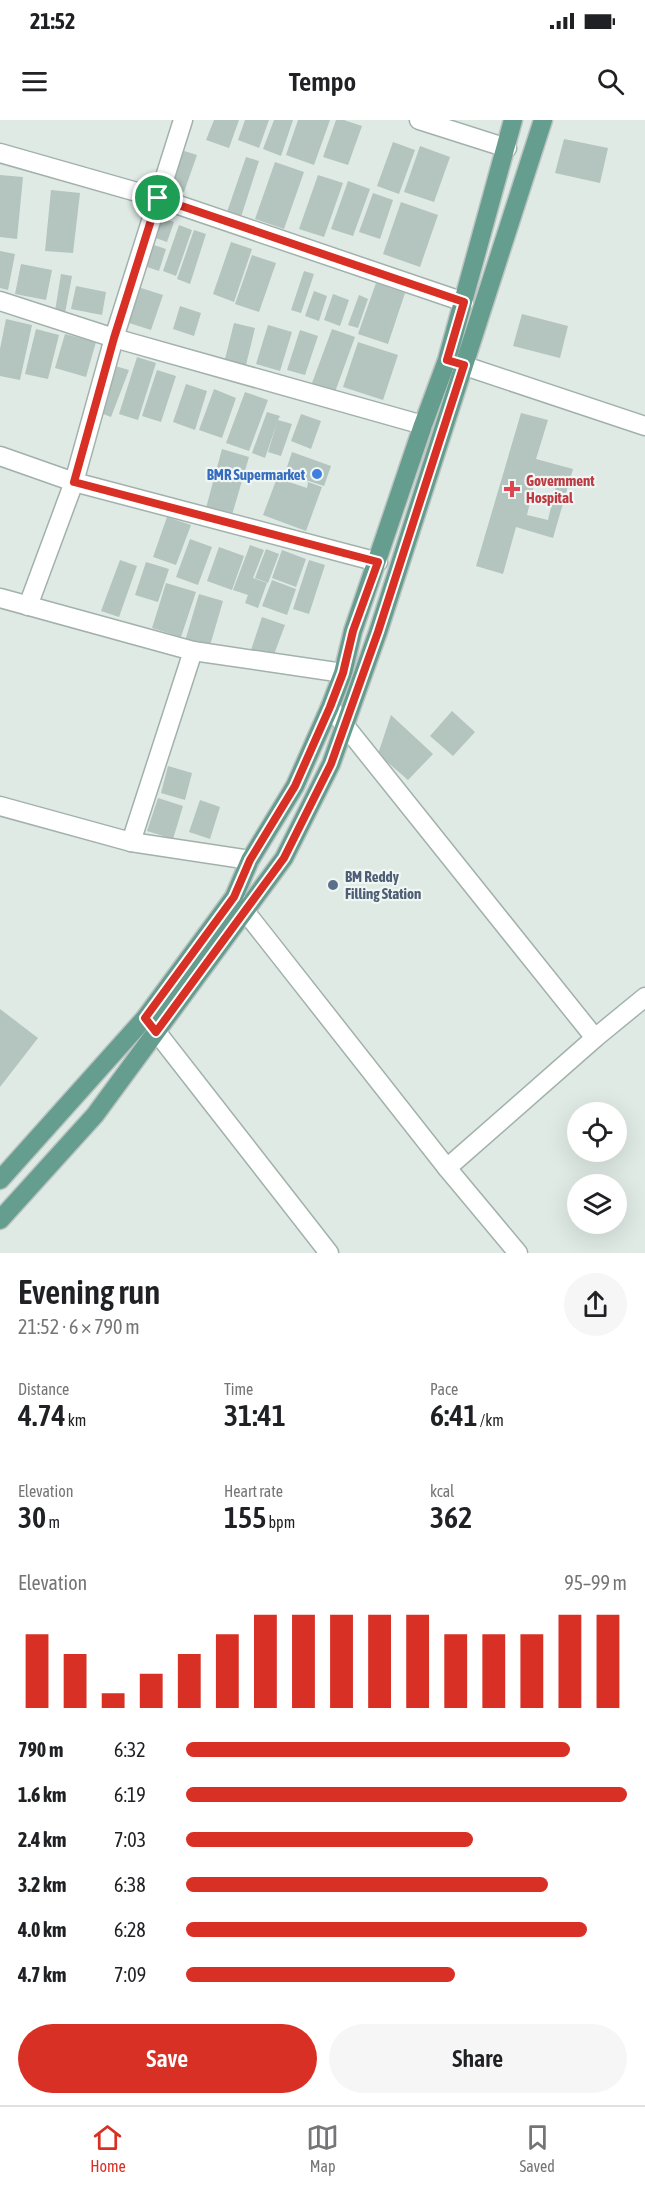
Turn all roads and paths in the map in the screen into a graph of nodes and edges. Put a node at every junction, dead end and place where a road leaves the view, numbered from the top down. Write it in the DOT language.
graph roads {
  1 [pos="183,120"];
  2 [pos="419,120"];
  3 [pos="513,120"];
  4 [pos="543,120"];
  5 [pos="507,148"];
  6 [pos="0,153"];
  7 [pos="158,198"];
  8 [pos="0,301"];
  9 [pos="464,302"];
  10 [pos="114,338"];
  11 [pos="456,363"];
  12 [pos="423,425"];
  13 [pos="645,426"];
  14 [pos="0,456"];
  15 [pos="74,482"];
  16 [pos="378,562"];
  17 [pos="0,598"];
  18 [pos="28,606"];
  19 [pos="193,651"];
  20 [pos="343,673"];
  21 [pos="330,707"];
  22 [pos="345,725"];
  23 [pos="0,806"];
  24 [pos="131,842"];
  25 [pos="250,860"];
  26 [pos="239,904"];
  27 [pos="645,997"];
  28 [pos="151,1025"];
  29 [pos="594,1038"];
  30 [pos="447,1168"];
  31 [pos="0,1180"];
  32 [pos="0,1220"];
  33 [pos="329,1253"];
  34 [pos="518,1253"];
  1 -- 7 [label="street"];
  2 -- 5 [label="street"];
  3 -- 5 [label="main road"];
  4 -- 11 [label="main road"];
  5 -- 9 [label="main road"];
  6 -- 7 [label="street"];
  7 -- 9 [label="street"];
  7 -- 10 [label="street"];
  8 -- 10 [label="street"];
  9 -- 11 [label="main road"];
  10 -- 12 [label="street"];
  10 -- 15 [label="street"];
  11 -- 12 [label="main road"];
  11 -- 13 [label="street"];
  11 -- 22 [label="main road"];
  12 -- 16 [label="main road"];
  14 -- 15 [label="street"];
  15 -- 16 [label="street"];
  15 -- 18 [label="street"];
  16 -- 20 [label="main road"];
  17 -- 18 [label="street"];
  18 -- 19 [label="street"];
  19 -- 20 [label="street"];
  19 -- 24 [label="street"];
  20 -- 21 [label="main road"];
  21 -- 22 [label="street"];
  21 -- 25 [label="main road"];
  22 -- 26 [label="main road"];
  22 -- 29 [label="street"];
  23 -- 24 [label="street"];
  24 -- 25 [label="street"];
  25 -- 26 [label="main road"];
  26 -- 28 [label="main road"];
  26 -- 30 [label="street"];
  27 -- 29 [label="street"];
  28 -- 31 [label="main road"];
  28 -- 32 [label="main road"];
  28 -- 33 [label="street"];
  29 -- 30 [label="street"];
  30 -- 34 [label="street"];
}
